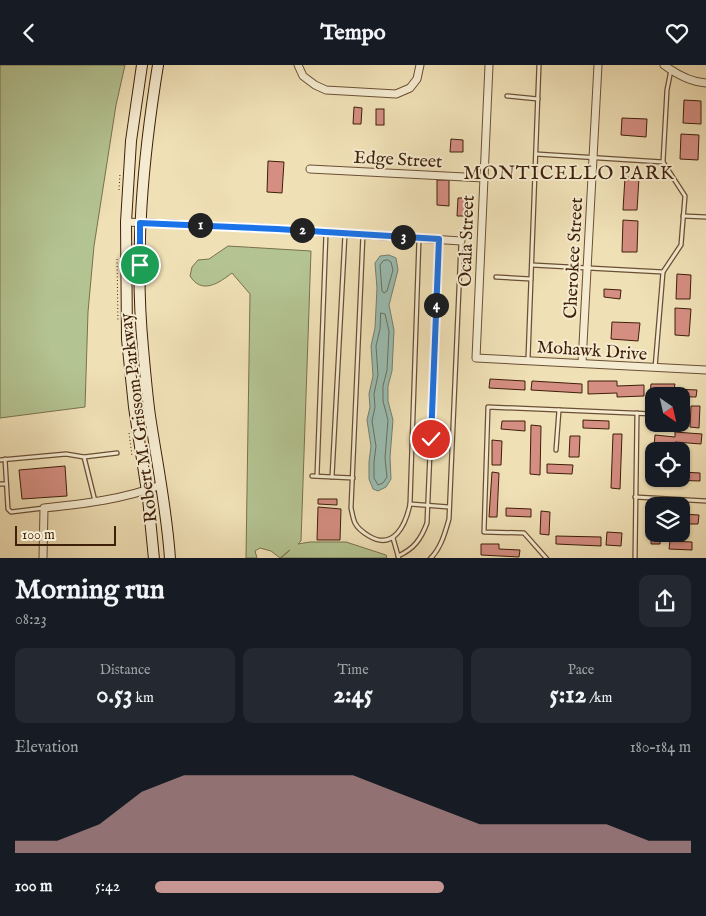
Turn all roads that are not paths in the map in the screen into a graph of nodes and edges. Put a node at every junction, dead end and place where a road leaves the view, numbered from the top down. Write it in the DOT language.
graph roads {
  1 [pos="142,65"];
  2 [pos="158,65"];
  3 [pos="298,65"];
  4 [pos="420,65"];
  5 [pos="489,65"];
  6 [pos="539,65"];
  7 [pos="598,65"];
  8 [pos="664,65"];
  9 [pos="671,70"];
  10 [pos="706,83"];
  11 [pos="508,96"];
  12 [pos="538,99"];
  13 [pos="536,154"];
  14 [pos="594,157"];
  15 [pos="663,162"];
  16 [pos="310,169"];
  17 [pos="484,178"];
  18 [pos="683,216"];
  19 [pos="706,217"];
  20 [pos="126,222"];
  21 [pos="140,223"];
  22 [pos="326,232"];
  23 [pos="345,233"];
  24 [pos="364,234"];
  25 [pos="420,238"];
  26 [pos="439,239"];
  27 [pos="461,241"];
  28 [pos="532,265"];
  29 [pos="587,268"];
  30 [pos="663,272"];
  31 [pos="496,277"];
  32 [pos="531,279"];
  33 [pos="476,358"];
  34 [pos="528,360"];
  35 [pos="582,363"];
  36 [pos="654,369"];
  37 [pos="706,371"];
  38 [pos="558,410"];
  39 [pos="637,413"];
  40 [pos="645,413"];
  41 [pos="556,450"];
  42 [pos="117,453"];
  43 [pos="84,457"];
  44 [pos="5,459"];
  45 [pos="0,460"];
  46 [pos="312,476"];
  47 [pos="317,476"];
  48 [pos="332,477"];
  49 [pos="353,478"];
  50 [pos="0,484"];
  51 [pos="6,484"];
  52 [pos="162,485"];
  53 [pos="147,491"];
  54 [pos="635,497"];
  55 [pos="706,501"];
  56 [pos="95,502"];
  57 [pos="410,504"];
  58 [pos="428,506"];
  59 [pos="449,507"];
  60 [pos="44,508"];
  61 [pos="392,538"];
  62 [pos="398,557"];
  63 [pos="43,558"];
  64 [pos="154,558"];
  65 [pos="170,558"];
  66 [pos="431,558"];
  67 [pos="546,558"];
  68 [pos="635,558"];
  1 -- 20 [label="main road, Robert M. Grissom Parkway"];
  2 -- 21 [label="main road, Robert M. Grissom Parkway"];
  3 -- 4 [label="street"];
  5 -- 17 [label="street, Ocala Street"];
  6 -- 12 [label="lane"];
  7 -- 14 [label="street, Cherokee Street"];
  8 -- 9 [label="street"];
  9 -- 10 [label="street"];
  9 -- 15 [label="lane"];
  11 -- 12 [label="lane"];
  12 -- 13 [label="lane"];
  13 -- 14 [label="lane"];
  13 -- 28 [label="lane"];
  14 -- 15 [label="lane"];
  14 -- 29 [label="street, Cherokee Street"];
  15 -- 18 [label="lane"];
  16 -- 17 [label="street, Edge Street"];
  17 -- 33 [label="street, Ocala Street"];
  18 -- 19 [label="lane"];
  18 -- 30 [label="lane"];
  20 -- 21 [label="street"];
  20 -- 53 [label="main road, Robert M. Grissom Parkway"];
  21 -- 22 [label="street"];
  21 -- 52 [label="main road, Robert M. Grissom Parkway"];
  22 -- 23 [label="street"];
  22 -- 47 [label="lane"];
  23 -- 24 [label="street"];
  23 -- 48 [label="lane"];
  24 -- 25 [label="street"];
  24 -- 49 [label="lane"];
  25 -- 26 [label="street"];
  25 -- 57 [label="lane"];
  26 -- 27 [label="street"];
  26 -- 58 [label="lane"];
  27 -- 59 [label="lane"];
  28 -- 29 [label="lane"];
  28 -- 32 [label="lane"];
  29 -- 30 [label="lane"];
  29 -- 35 [label="street, Cherokee Street"];
  30 -- 36 [label="lane"];
  31 -- 32 [label="lane"];
  32 -- 34 [label="lane"];
  33 -- 34 [label="street, Mohawk Drive"];
  34 -- 35 [label="street, Mohawk Drive"];
  35 -- 36 [label="street, Mohawk Drive"];
  36 -- 37 [label="street, Mohawk Drive"];
  38 -- 39 [label="lane"];
  38 -- 41 [label="lane"];
  38 -- 67 [label="lane"];
  39 -- 40 [label="lane"];
  39 -- 54 [label="lane"];
  42 -- 43 [label="lane"];
  43 -- 44 [label="lane"];
  43 -- 56 [label="lane"];
  44 -- 45 [label="lane"];
  44 -- 51 [label="lane"];
  46 -- 47 [label="lane"];
  47 -- 48 [label="lane"];
  48 -- 49 [label="lane"];
  49 -- 61 [label="lane"];
  50 -- 51 [label="lane"];
  51 -- 60 [label="lane"];
  52 -- 53 [label="street"];
  52 -- 65 [label="main road, Robert M. Grissom Parkway"];
  53 -- 56 [label="street"];
  53 -- 64 [label="main road, Robert M. Grissom Parkway"];
  54 -- 55 [label="lane"];
  54 -- 68 [label="lane"];
  56 -- 60 [label="street"];
  57 -- 58 [label="lane"];
  57 -- 61 [label="lane"];
  58 -- 59 [label="lane"];
  58 -- 62 [label="lane"];
  59 -- 66 [label="lane"];
  60 -- 63 [label="street"];
  61 -- 62 [label="lane"];
}
